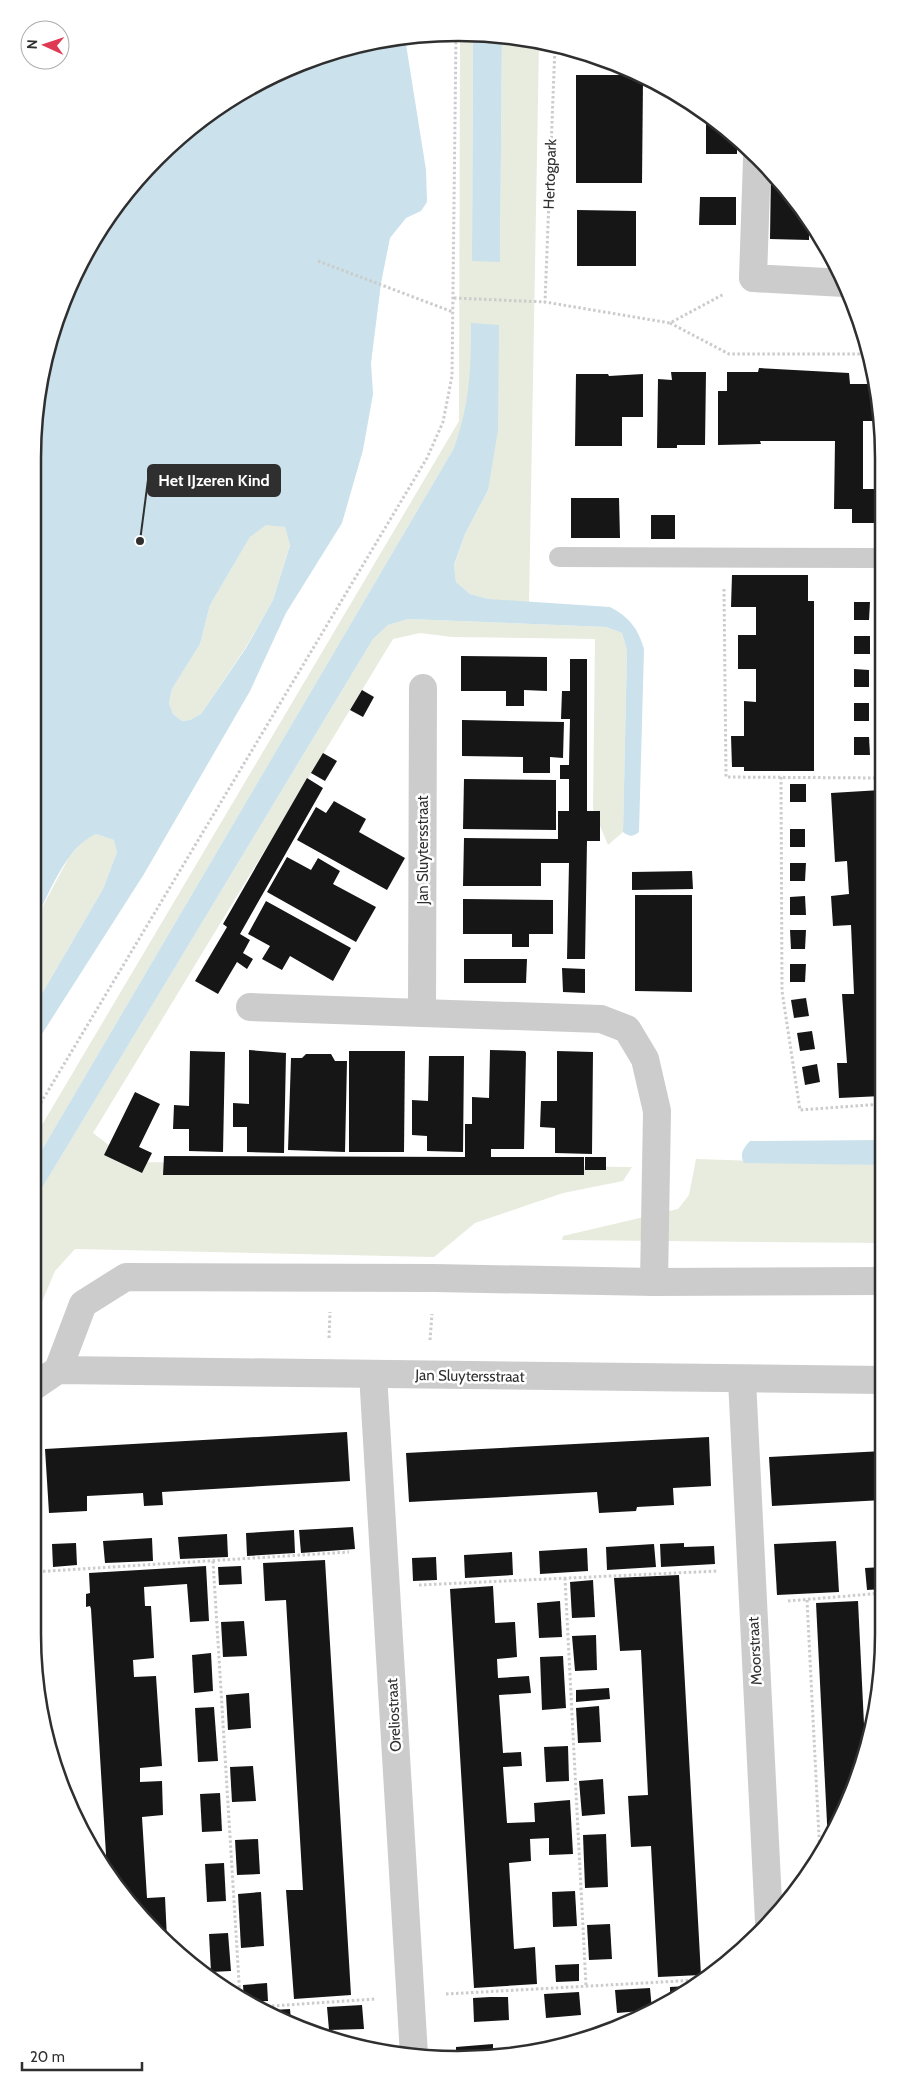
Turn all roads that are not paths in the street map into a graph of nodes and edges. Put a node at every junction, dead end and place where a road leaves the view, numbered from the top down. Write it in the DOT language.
graph roads {
  1 [pos="757,167"];
  2 [pos="836,283"];
  3 [pos="559,557"];
  4 [pos="875,558"];
  5 [pos="423,688"];
  6 [pos="250,1007"];
  7 [pos="422,1013"];
  8 [pos="875,1281"];
  9 [pos="654,1282"];
  10 [pos="58,1370"];
  11 [pos="373,1374"];
  12 [pos="742,1380"];
  13 [pos="875,1380"];
  14 [pos="41,1381"];
  15 [pos="768,1912"];
  16 [pos="414,2048"];
  1 -- 2 [label="street"];
  3 -- 4 [label="lane"];
  5 -- 7 [label="street, Jan Sluytersstraat"];
  6 -- 7 [label="street"];
  7 -- 9 [label="street"];
  8 -- 9 [label="street"];
  9 -- 10 [label="street"];
  10 -- 11 [label="street, Jan Sluytersstraat"];
  10 -- 14 [label="street"];
  11 -- 12 [label="street, Jan Sluytersstraat"];
  11 -- 16 [label="street, Oreliostraat"];
  12 -- 13 [label="street, Jan Sluytersstraat"];
  12 -- 15 [label="street, Moorstraat"];
}
